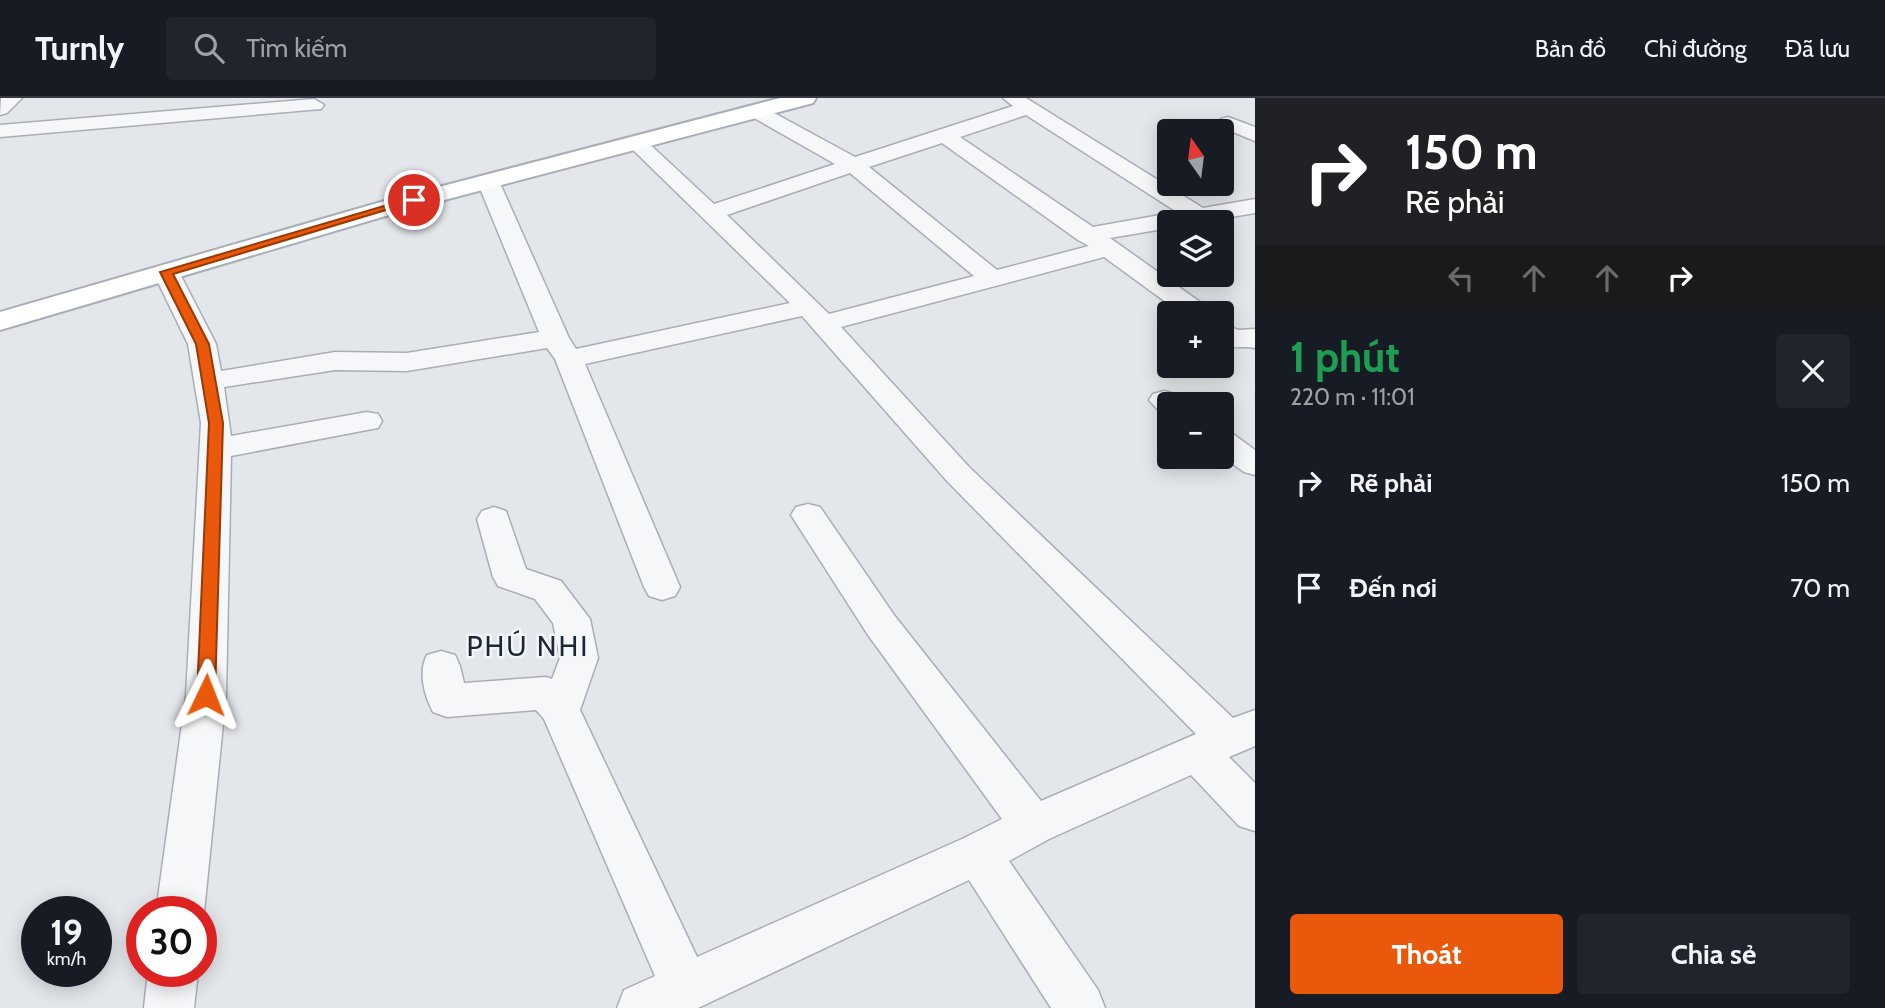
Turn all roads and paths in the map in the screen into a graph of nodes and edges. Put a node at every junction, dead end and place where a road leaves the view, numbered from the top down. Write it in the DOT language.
graph roads {
  1 [pos="12,98"];
  2 [pos="805,98"];
  3 [pos="1020,103"];
  4 [pos="314,104"];
  5 [pos="0,109"];
  6 [pos="756,111"];
  7 [pos="1234,126"];
  8 [pos="0,131"];
  9 [pos="944,135"];
  10 [pos="1255,135"];
  11 [pos="636,142"];
  12 [pos="853,165"];
  13 [pos="488,181"];
  14 [pos="1255,205"];
  15 [pos="1190,210"];
  16 [pos="1222,210"];
  17 [pos="710,213"];
  18 [pos="1157,225"];
  19 [pos="1098,242"];
  20 [pos="166,272"];
  21 [pos="993,279"];
  22 [pos="1181,301"];
  23 [pos="815,316"];
  24 [pos="0,321"];
  25 [pos="1234,340"];
  26 [pos="1255,340"];
  27 [pos="562,349"];
  28 [pos="210,381"];
  29 [pos="367,421"];
  30 [pos="215,449"];
  31 [pos="1234,450"];
  32 [pos="1255,465"];
  33 [pos="808,515"];
  34 [pos="494,519"];
  35 [pos="662,587"];
  36 [pos="441,666"];
  37 [pos="560,710"];
  38 [pos="1226,740"];
  39 [pos="1255,812"];
  40 [pos="1033,825"];
  41 [pos="978,854"];
  42 [pos="182,896"];
  43 [pos="171,987"];
  44 [pos="686,988"];
  45 [pos="169,1008"];
  46 [pos="642,1008"];
  47 [pos="1080,1008"];
  1 -- 5 [label="street"];
  2 -- 6 [label="street"];
  3 -- 9 [label="street"];
  3 -- 15 [label="street"];
  4 -- 8 [label="street"];
  6 -- 11 [label="street"];
  6 -- 12 [label="street"];
  7 -- 10 [label="street"];
  9 -- 12 [label="street"];
  9 -- 19 [label="street"];
  11 -- 13 [label="street"];
  11 -- 17 [label="street"];
  12 -- 17 [label="street"];
  12 -- 21 [label="street"];
  13 -- 20 [label="street"];
  13 -- 27 [label="street"];
  14 -- 16 [label="street"];
  17 -- 23 [label="street"];
  18 -- 19 [label="street"];
  19 -- 21 [label="street"];
  19 -- 22 [label="street"];
  20 -- 24 [label="street"];
  20 -- 28 [label="street"];
  21 -- 23 [label="street"];
  23 -- 27 [label="street"];
  23 -- 38 [label="street"];
  25 -- 26 [label="street"];
  27 -- 28 [label="street"];
  27 -- 35 [label="street"];
  28 -- 30 [label="street"];
  29 -- 30 [label="street"];
  30 -- 42 [label="street"];
  31 -- 32 [label="street"];
  33 -- 40 [label="street"];
  34 -- 37 [label="street"];
  36 -- 37 [label="street"];
  37 -- 44 [label="street"];
  38 -- 39 [label="street"];
  38 -- 40 [label="street"];
  40 -- 41 [label="street"];
  41 -- 44 [label="street"];
  41 -- 47 [label="street"];
  43 -- 45 [label="street"];
  44 -- 46 [label="street"];
}
